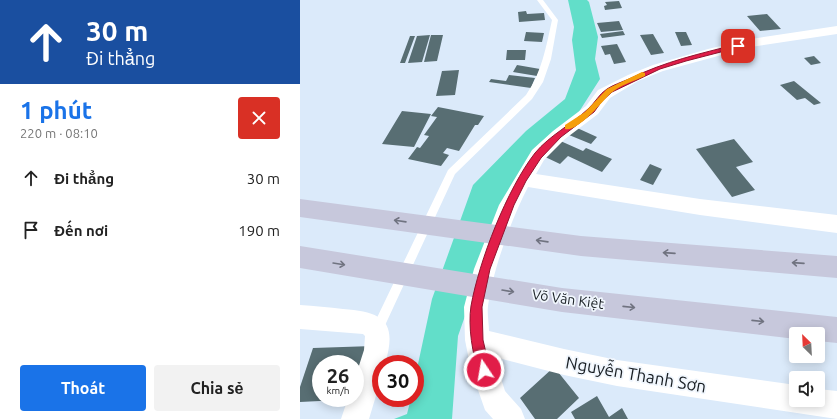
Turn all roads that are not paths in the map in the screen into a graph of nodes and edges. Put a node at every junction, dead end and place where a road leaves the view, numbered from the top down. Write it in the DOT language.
graph roads {
  1 [pos="540,0"];
  2 [pos="837,30"];
  3 [pos="522,179"];
  4 [pos="300,208"];
  5 [pos="837,224"];
  6 [pos="300,257"];
  7 [pos="837,267"];
  8 [pos="300,317"];
  9 [pos="377,330"];
  10 [pos="837,330"];
  11 [pos="477,340"];
  12 [pos="789,398"];
  13 [pos="825,403"];
  14 [pos="837,405"];
  15 [pos="355,419"];
  16 [pos="511,419"];
  1 -- 9 [label="lane"];
  2 -- 3 [label="street"];
  3 -- 5 [label="street"];
  3 -- 11 [label="street"];
  7 -- 4 [label="main road, one-way"];
  6 -- 10 [label="main road, Võ Văn Kiệt, one-way"];
  8 -- 9 [label="street"];
  9 -- 15 [label="street"];
  11 -- 12 [label="street, Nguyễn Thanh Sơn"];
  11 -- 16 [label="street"];
  13 -- 14 [label="street"];
}
